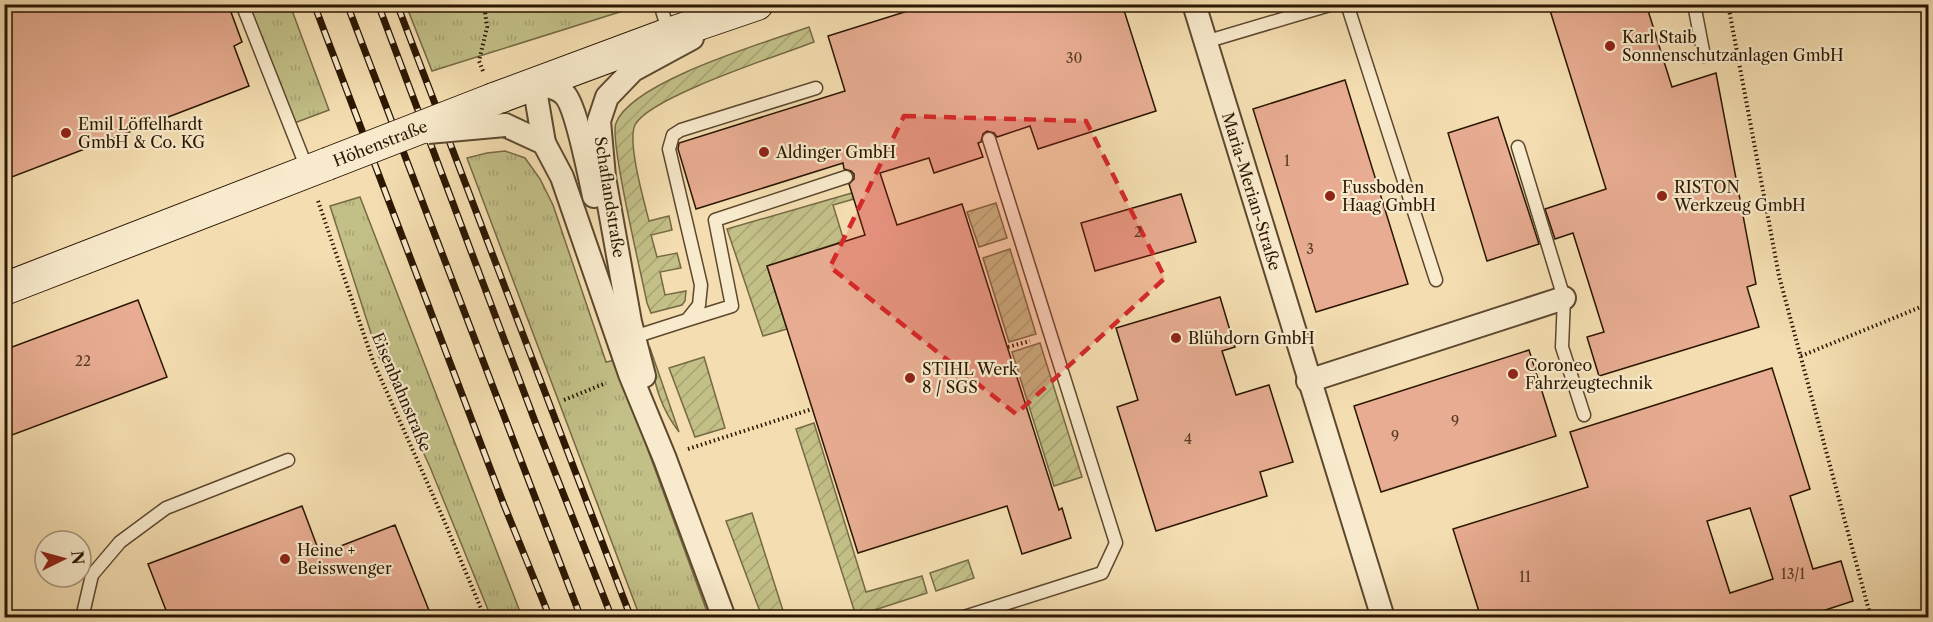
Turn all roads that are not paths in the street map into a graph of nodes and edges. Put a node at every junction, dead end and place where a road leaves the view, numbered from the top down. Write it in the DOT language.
graph roads {
  1 [pos="242,4"];
  2 [pos="660,4"];
  3 [pos="1194,4"];
  4 [pos="1333,4"];
  5 [pos="1347,4"];
  6 [pos="1694,4"];
  7 [pos="752,6"];
  8 [pos="669,34"];
  9 [pos="1205,42"];
  10 [pos="1704,56"];
  11 [pos="534,84"];
  12 [pos="816,88"];
  13 [pos="499,112"];
  14 [pos="989,139"];
  15 [pos="544,143"];
  16 [pos="1518,147"];
  17 [pos="317,167"];
  18 [pos="846,177"];
  19 [pos="1436,280"];
  20 [pos="4,289"];
  21 [pos="1564,298"];
  22 [pos="687,320"];
  23 [pos="632,329"];
  24 [pos="1308,381"];
  25 [pos="1584,415"];
  26 [pos="665,459"];
  27 [pos="288,460"];
  28 [pos="82,618"];
  29 [pos="724,618"];
  30 [pos="961,618"];
  31 [pos="1383,618"];
  1 -- 17 [label="lane"];
  2 -- 8 [label="lane"];
  3 -- 9 [label="street, Maria-Merian-Straße"];
  4 -- 9 [label="lane"];
  5 -- 19 [label="lane"];
  6 -- 10 [label="lane"];
  7 -- 8 [label="main road, Höhenstraße"];
  7 -- 23 [label="street, Schaflandstraße"];
  8 -- 11 [label="main road, Höhenstraße"];
  9 -- 24 [label="street, Maria-Merian-Straße"];
  11 -- 13 [label="main road, Höhenstraße"];
  11 -- 15 [label="street, Schaflandstraße"];
  11 -- 23 [label="street, Schaflandstraße"];
  12 -- 22 [label="lane"];
  13 -- 15 [label="street"];
  13 -- 17 [label="main road, Höhenstraße, bridge"];
  14 -- 30 [label="lane"];
  15 -- 26 [label="street, Schaflandstraße"];
  16 -- 21 [label="lane"];
  17 -- 20 [label="main road, Höhenstraße"];
  18 -- 22 [label="lane"];
  21 -- 24 [label="street"];
  21 -- 25 [label="lane"];
  22 -- 23 [label="lane"];
  23 -- 26 [label="street, Schaflandstraße"];
  24 -- 31 [label="street, Maria-Merian-Straße"];
  26 -- 29 [label="street, Schaflandstraße"];
  27 -- 28 [label="lane"];
}
